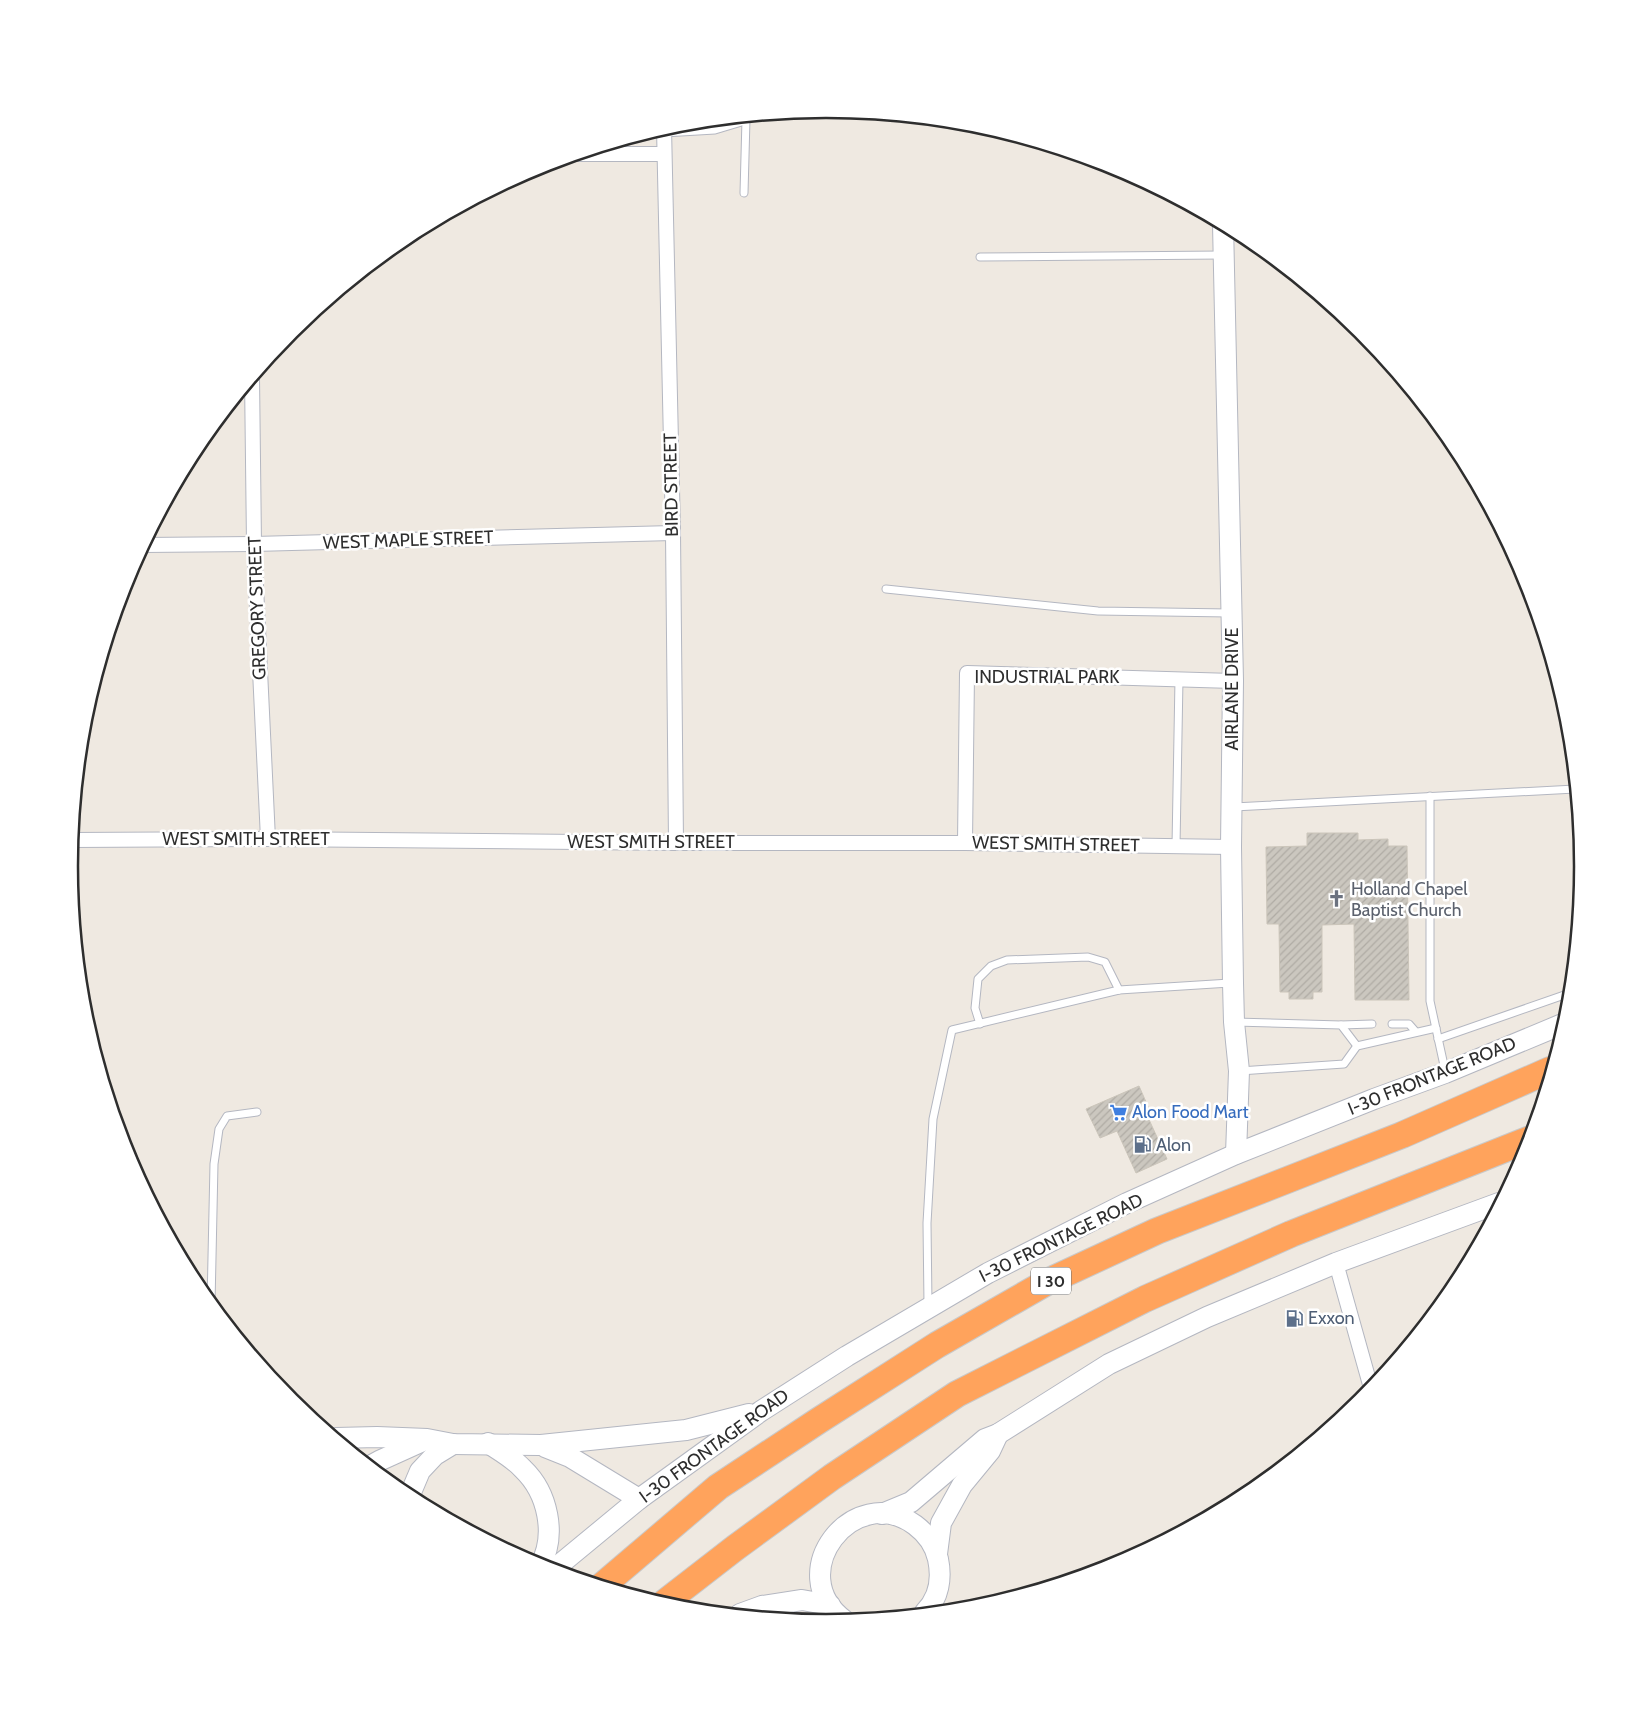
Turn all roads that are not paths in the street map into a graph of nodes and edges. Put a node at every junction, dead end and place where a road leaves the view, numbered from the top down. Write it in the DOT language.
graph roads {
  1 [pos="746,122"];
  2 [pos="733,123"];
  3 [pos="689,131"];
  4 [pos="664,136"];
  5 [pos="595,154"];
  6 [pos="664,154"];
  7 [pos="744,193"];
  8 [pos="1223,233"];
  9 [pos="1224,255"];
  10 [pos="980,258"];
  11 [pos="252,385"];
  12 [pos="673,533"];
  13 [pos="254,544"];
  14 [pos="150,545"];
  15 [pos="886,589"];
  16 [pos="1232,612"];
  17 [pos="1179,679"];
  18 [pos="1233,681"];
  19 [pos="1569,789"];
  20 [pos="1430,796"];
  21 [pos="1231,807"];
  22 [pos="268,838"];
  23 [pos="79,840"];
  24 [pos="676,843"];
  25 [pos="965,843"];
  26 [pos="1176,846"];
  27 [pos="1231,847"];
  28 [pos="1233,983"];
  29 [pos="1119,990"];
  30 [pos="1562,996"];
  31 [pos="1234,1022"];
  32 [pos="980,1024"];
  33 [pos="1372,1024"];
  34 [pos="1392,1024"];
  35 [pos="1341,1026"];
  36 [pos="1555,1027"];
  37 [pos="1436,1028"];
  38 [pos="1416,1032"];
  39 [pos="1438,1039"];
  40 [pos="1357,1046"];
  41 [pos="1239,1071"];
  42 [pos="1445,1073"];
  43 [pos="1544,1073"];
  44 [pos="257,1112"];
  45 [pos="1520,1143"];
  46 [pos="1236,1154"];
  47 [pos="1491,1206"];
  48 [pos="1336,1263"];
  49 [pos="211,1291"];
  50 [pos="928,1308"];
  51 [pos="1369,1379"];
  52 [pos="761,1411"];
  53 [pos="998,1434"];
  54 [pos="377,1437"];
  55 [pos="344,1438"];
  56 [pos="427,1440"];
  57 [pos="488,1443"];
  58 [pos="454,1444"];
  59 [pos="353,1445"];
  60 [pos="541,1445"];
  61 [pos="376,1463"];
  62 [pos="413,1489"];
  63 [pos="639,1499"];
  64 [pos="882,1514"];
  65 [pos="937,1554"];
  66 [pos="543,1558"];
  67 [pos="560,1565"];
  68 [pos="608,1581"];
  69 [pos="673,1597"];
  70 [pos="830,1605"];
  71 [pos="929,1606"];
  72 [pos="752,1609"];
  73 [pos="838,1614"];
  1 -- 7 [label="lane"];
  2 -- 3 [label="lane"];
  4 -- 6 [label="street, BIRD STREET"];
  5 -- 6 [label="street"];
  6 -- 12 [label="street, BIRD STREET"];
  8 -- 9 [label="main road, AIRLANE DRIVE"];
  9 -- 10 [label="lane"];
  9 -- 16 [label="main road, AIRLANE DRIVE"];
  11 -- 13 [label="street, GREGORY STREET"];
  12 -- 13 [label="street, WEST MAPLE STREET"];
  12 -- 24 [label="street, BIRD STREET"];
  13 -- 14 [label="street, WEST MAPLE STREET"];
  13 -- 22 [label="street, GREGORY STREET"];
  15 -- 16 [label="lane"];
  16 -- 18 [label="main road, AIRLANE DRIVE"];
  17 -- 18 [label="street, INDUSTRIAL PARK"];
  17 -- 25 [label="street, INDUSTRIAL PARK"];
  17 -- 26 [label="lane"];
  18 -- 21 [label="main road, AIRLANE DRIVE"];
  19 -- 20 [label="lane"];
  20 -- 21 [label="lane"];
  20 -- 37 [label="lane"];
  21 -- 27 [label="main road, AIRLANE DRIVE"];
  22 -- 23 [label="street, WEST SMITH STREET"];
  22 -- 24 [label="street, WEST SMITH STREET"];
  24 -- 25 [label="street, WEST SMITH STREET"];
  25 -- 26 [label="street, WEST SMITH STREET"];
  26 -- 27 [label="street, WEST SMITH STREET"];
  27 -- 28 [label="main road, AIRLANE DRIVE"];
  28 -- 29 [label="lane"];
  28 -- 31 [label="main road, AIRLANE DRIVE"];
  29 -- 32 [label="lane"];
  29 -- 32 [label="lane"];
  30 -- 39 [label="lane"];
  31 -- 35 [label="lane"];
  31 -- 41 [label="main road, AIRLANE DRIVE"];
  32 -- 50 [label="lane"];
  33 -- 35 [label="lane"];
  34 -- 38 [label="lane"];
  35 -- 40 [label="lane"];
  36 -- 42 [label="main road, I-30 FRONTAGE ROAD"];
  37 -- 38 [label="lane"];
  37 -- 39 [label="lane"];
  38 -- 40 [label="lane"];
  39 -- 42 [label="lane"];
  40 -- 41 [label="lane"];
  41 -- 46 [label="main road, AIRLANE DRIVE"];
  42 -- 46 [label="main road, I-30 FRONTAGE ROAD"];
  43 -- 68 [label="highway, I 30"];
  44 -- 49 [label="lane"];
  45 -- 69 [label="highway"];
  46 -- 50 [label="main road, I-30 FRONTAGE ROAD"];
  47 -- 48 [label="main road"];
  48 -- 51 [label="street"];
  48 -- 53 [label="main road"];
  50 -- 52 [label="main road, I-30 FRONTAGE ROAD"];
  52 -- 60 [label="main road"];
  52 -- 63 [label="main road, I-30 FRONTAGE ROAD"];
  53 -- 64 [label="main road"];
  53 -- 65 [label="main road"];
  54 -- 55 [label="main road"];
  54 -- 56 [label="main road"];
  54 -- 59 [label="main road"];
  56 -- 58 [label="main road"];
  56 -- 61 [label="main road"];
  57 -- 58 [label="main road"];
  57 -- 60 [label="main road"];
  57 -- 66 [label="main road"];
  58 -- 62 [label="main road"];
  60 -- 63 [label="main road"];
  63 -- 67 [label="main road, I-30 FRONTAGE ROAD"];
  64 -- 65 [label="main road"];
  64 -- 70 [label="main road"];
  65 -- 71 [label="main road"];
  70 -- 72 [label="main road"];
  70 -- 73 [label="main road"];
}
